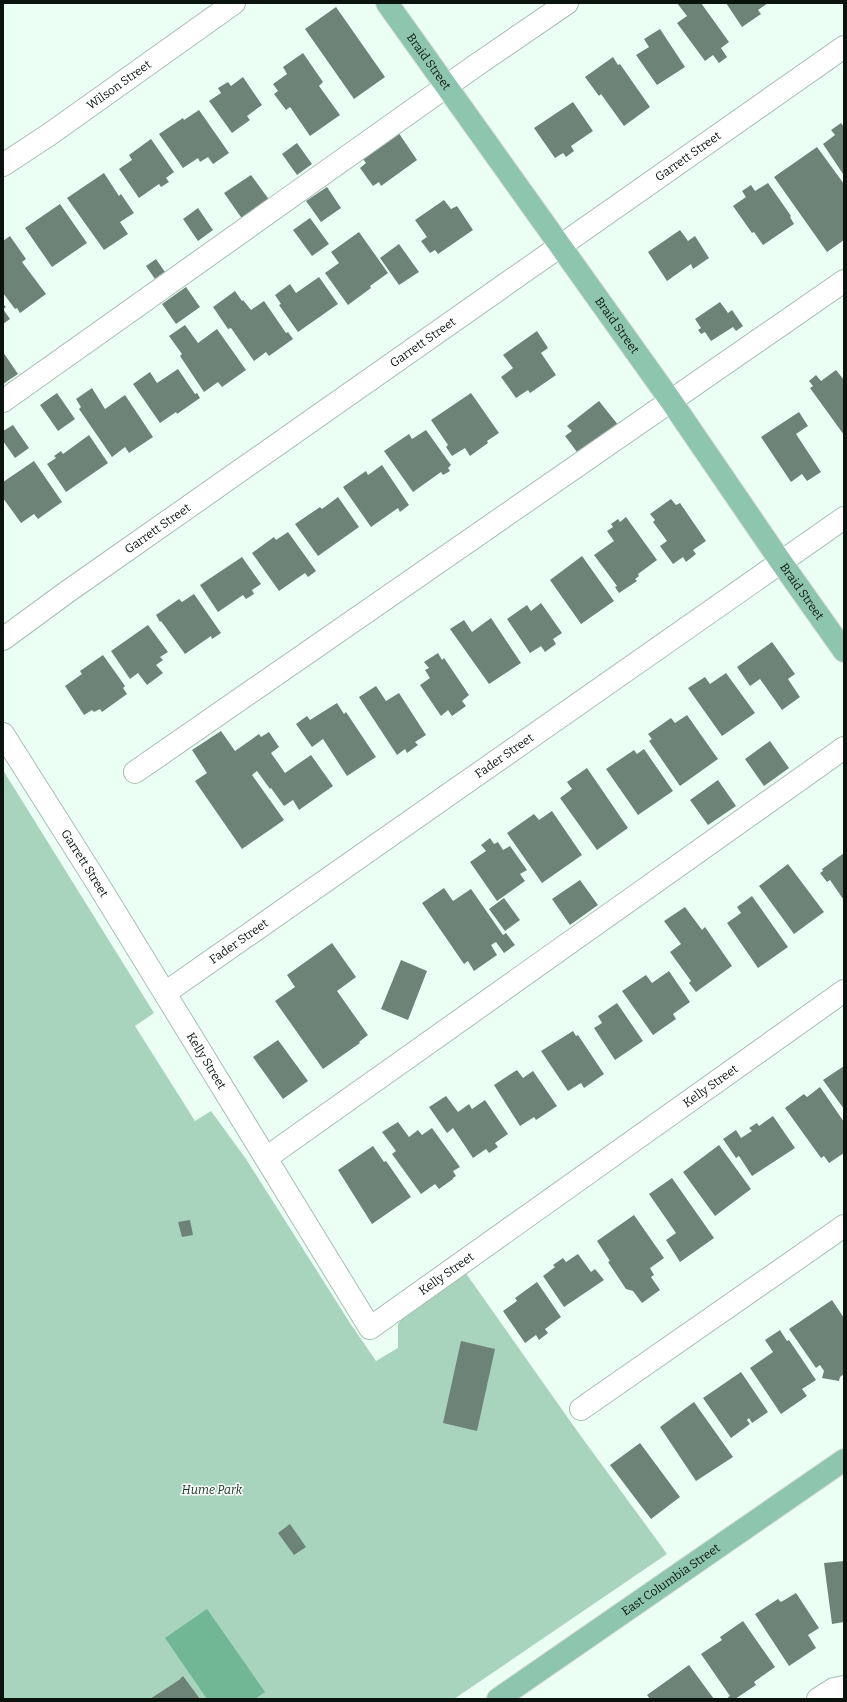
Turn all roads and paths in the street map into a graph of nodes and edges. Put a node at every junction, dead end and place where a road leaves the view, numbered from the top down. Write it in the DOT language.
graph roads {
  1 [pos="234,3"];
  2 [pos="386,3"];
  3 [pos="567,3"];
  4 [pos="844,48"];
  5 [pos="447,87"];
  6 [pos="3,165"];
  7 [pos="560,246"];
  8 [pos="844,281"];
  9 [pos="3,401"];
  10 [pos="671,401"];
  11 [pos="844,518"];
  12 [pos="781,562"];
  13 [pos="3,639"];
  14 [pos="844,651"];
  15 [pos="3,734"];
  16 [pos="844,748"];
  17 [pos="135,772"];
  18 [pos="844,991"];
  19 [pos="164,993"];
  20 [pos="266,1158"];
  21 [pos="844,1226"];
  22 [pos="581,1409"];
  23 [pos="844,1460"];
  24 [pos="844,1687"];
  25 [pos="498,1699"];
  26 [pos="818,1699"];
  1 -- 6 [label="street, Wilson Street"];
  2 -- 5 [label="main road, Braid Street"];
  3 -- 5 [label="street"];
  4 -- 7 [label="street, Garrett Street"];
  5 -- 7 [label="main road, Braid Street"];
  5 -- 9 [label="street"];
  7 -- 10 [label="main road, Braid Street"];
  7 -- 13 [label="street, Garrett Street"];
  8 -- 10 [label="street"];
  10 -- 12 [label="main road, Braid Street"];
  10 -- 17 [label="street"];
  11 -- 12 [label="street, Fader Street"];
  12 -- 14 [label="main road, Braid Street"];
  12 -- 19 [label="street, Fader Street"];
  15 -- 19 [label="street, Garrett Street"];
  16 -- 20 [label="street"];
  18 -- 20 [label="street, Kelly Street"];
  19 -- 20 [label="street, Kelly Street"];
  21 -- 22 [label="street"];
  23 -- 25 [label="main road, East Columbia Street"];
  24 -- 26 [label="street"];
}
